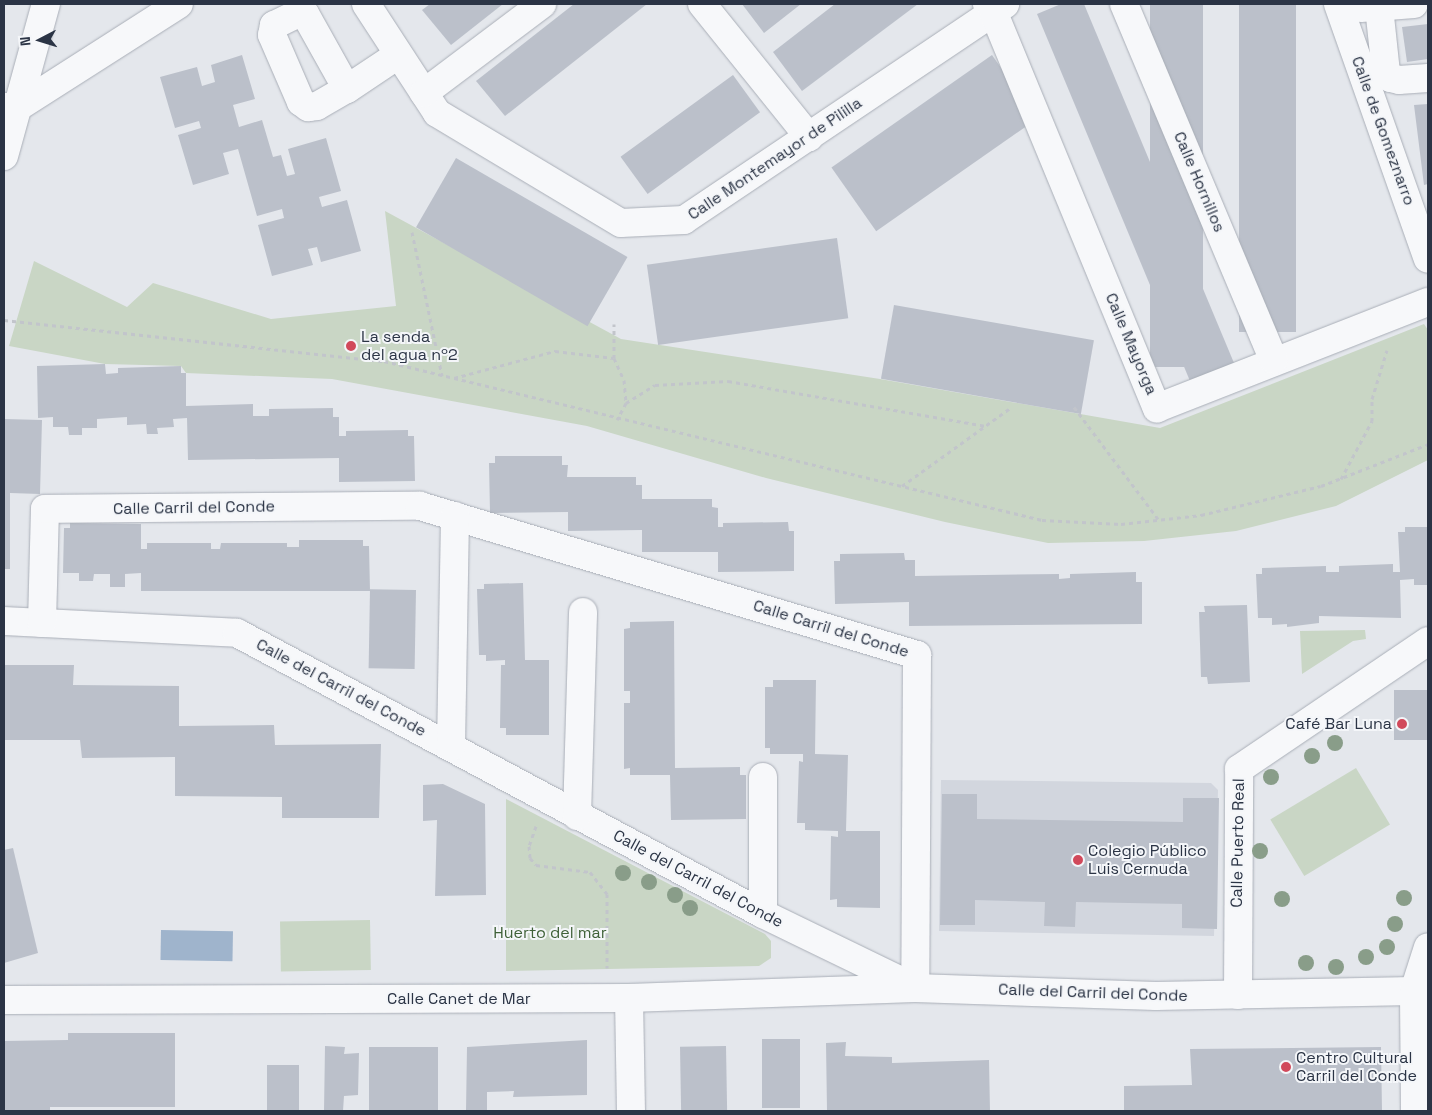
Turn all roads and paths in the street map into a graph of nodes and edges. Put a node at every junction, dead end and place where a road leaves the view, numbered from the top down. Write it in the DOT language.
graph roads {
  1 [pos="46,4"];
  2 [pos="180,4"];
  3 [pos="366,4"];
  4 [pos="542,4"];
  5 [pos="702,4"];
  6 [pos="1124,4"];
  7 [pos="1414,4"];
  8 [pos="995,6"];
  9 [pos="1339,7"];
  10 [pos="1379,7"];
  11 [pos="398,55"];
  12 [pos="1428,78"];
  13 [pos="347,89"];
  14 [pos="424,93"];
  15 [pos="11,107"];
  16 [pos="809,137"];
  17 [pos="4,156"];
  18 [pos="412,232"];
  19 [pos="1428,259"];
  20 [pos="1428,302"];
  21 [pos="4,320"];
  22 [pos="614,324"];
  23 [pos="1389,346"];
  24 [pos="614,358"];
  25 [pos="1274,360"];
  26 [pos="442,376"];
  27 [pos="454,378"];
  28 [pos="626,403"];
  29 [pos="1074,407"];
  30 [pos="1010,408"];
  31 [pos="618,420"];
  32 [pos="986,426"];
  33 [pos="1428,444"];
  34 [pos="1340,479"];
  35 [pos="902,487"];
  36 [pos="455,516"];
  37 [pos="1159,520"];
  38 [pos="583,612"];
  39 [pos="4,621"];
  40 [pos="42,623"];
  41 [pos="1428,641"];
  42 [pos="451,747"];
  43 [pos="763,776"];
  44 [pos="578,816"];
  45 [pos="538,818"];
  46 [pos="763,914"];
  47 [pos="827,946"];
  48 [pos="1428,947"];
  49 [pos="608,978"];
  50 [pos="915,988"];
  51 [pos="809,991"];
  52 [pos="1421,993"];
  53 [pos="1238,995"];
  54 [pos="629,998"];
  55 [pos="4,1000"];
  56 [pos="631,1111"];
  57 [pos="1415,1111"];
  1 -- 15 [label="street"];
  2 -- 15 [label="street"];
  3 -- 11 [label="street, Calle Montemayor de Pililla"];
  4 -- 14 [label="street"];
  5 -- 16 [label="street"];
  6 -- 25 [label="street, Calle Hornillos"];
  7 -- 10 [label="street"];
  8 -- 16 [label="street, Calle Montemayor de Pililla"];
  8 -- 25 [label="street, Calle Mayorga"];
  9 -- 10 [label="street"];
  9 -- 19 [label="street, Calle de Gomeznarro"];
  10 -- 12 [label="street"];
  11 -- 13 [label="street"];
  11 -- 14 [label="street, Calle Montemayor de Pililla"];
  14 -- 16 [label="street, Calle Montemayor de Pililla"];
  15 -- 17 [label="street"];
  18 -- 26 [label="path"];
  20 -- 25 [label="street, Calle Mayorga"];
  21 -- 26 [label="path"];
  22 -- 24 [label="path"];
  23 -- 34 [label="path"];
  24 -- 27 [label="path"];
  24 -- 28 [label="path"];
  26 -- 27 [label="path"];
  27 -- 31 [label="path"];
  28 -- 31 [label="path"];
  28 -- 32 [label="path"];
  29 -- 37 [label="path"];
  30 -- 32 [label="path"];
  31 -- 35 [label="path"];
  32 -- 35 [label="path"];
  33 -- 34 [label="path"];
  34 -- 37 [label="path"];
  35 -- 37 [label="path"];
  36 -- 40 [label="street, Calle Carril del Conde"];
  36 -- 42 [label="street"];
  36 -- 50 [label="street, Calle Carril del Conde"];
  38 -- 44 [label="street"];
  39 -- 40 [label="street, Calle del Carril del Conde"];
  40 -- 42 [label="street, Calle del Carril del Conde"];
  41 -- 53 [label="street, Calle Puerto Real"];
  42 -- 44 [label="street, Calle del Carril del Conde"];
  43 -- 46 [label="street"];
  44 -- 46 [label="street, Calle del Carril del Conde"];
  45 -- 49 [label="path"];
  46 -- 47 [label="street, Calle del Carril del Conde"];
  47 -- 50 [label="street, Calle del Carril del Conde"];
  47 -- 51 [label="street"];
  48 -- 52 [label="street"];
  50 -- 51 [label="street, Calle Canet de Mar"];
  50 -- 53 [label="street, Calle del Carril del Conde"];
  51 -- 54 [label="street, Calle Canet de Mar"];
  52 -- 53 [label="street, Calle del Carril del Conde"];
  52 -- 57 [label="street"];
  54 -- 55 [label="street, Calle Canet de Mar"];
  54 -- 56 [label="street"];
}
